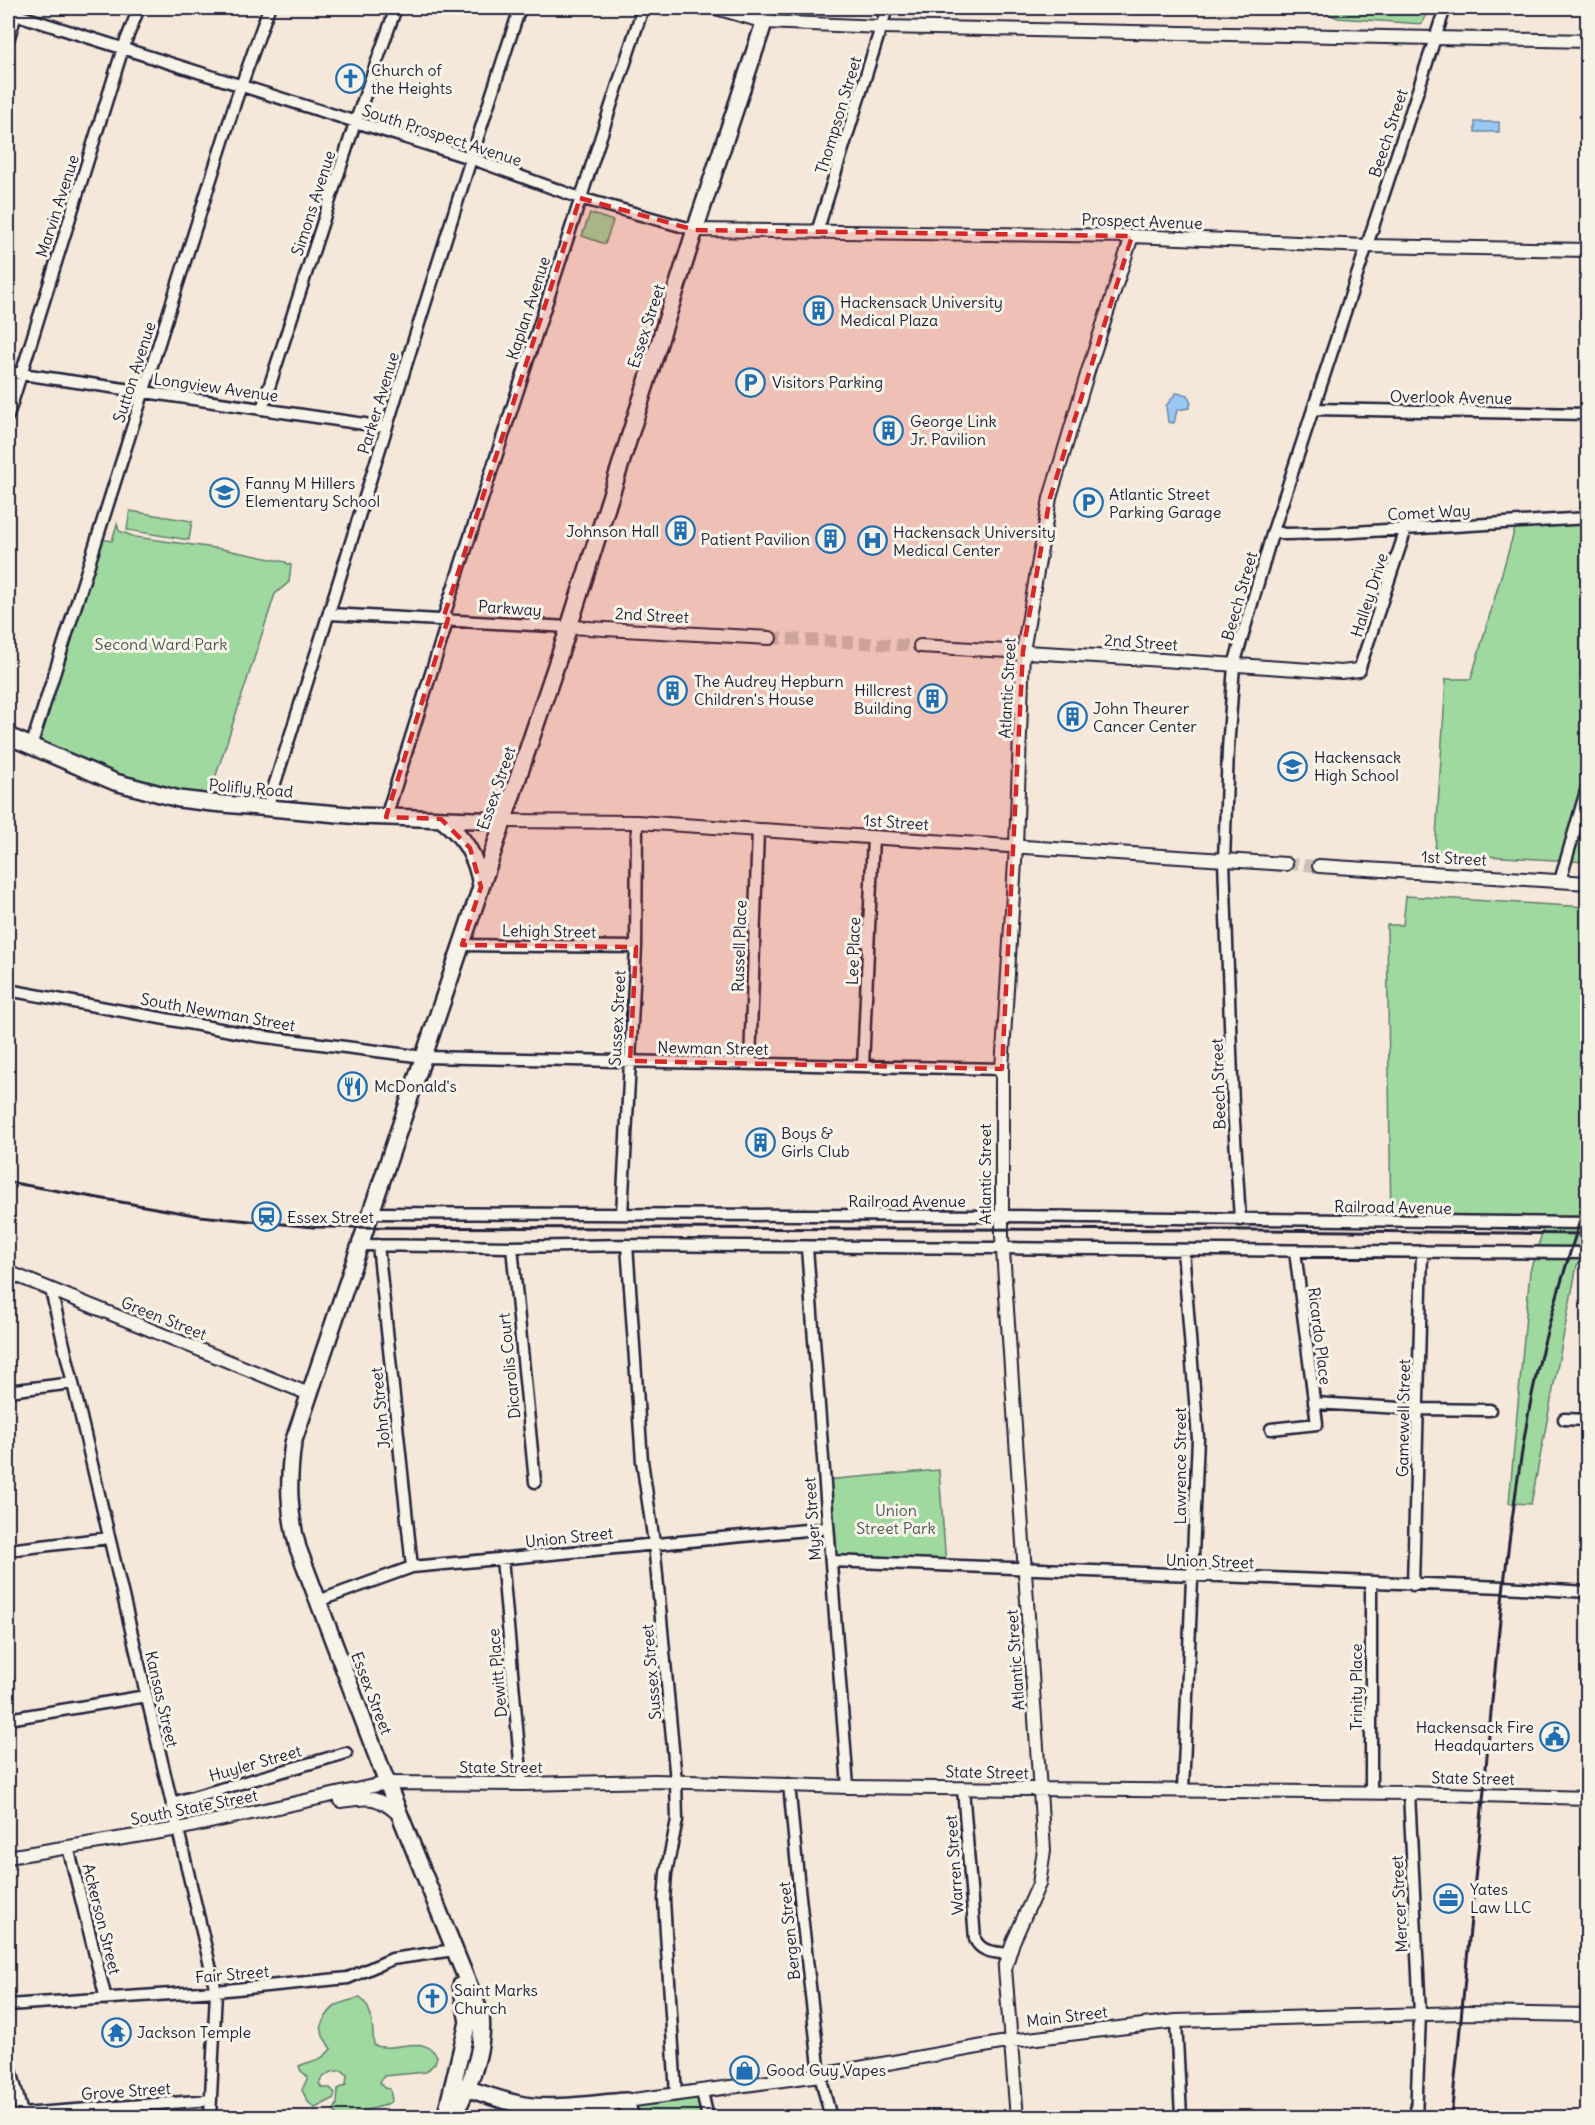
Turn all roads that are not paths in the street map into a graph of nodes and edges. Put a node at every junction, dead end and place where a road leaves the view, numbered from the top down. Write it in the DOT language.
graph roads {
  1 [pos="139,8"];
  2 [pos="269,8"];
  3 [pos="396,8"];
  4 [pos="520,8"];
  5 [pos="643,8"];
  6 [pos="716,8"];
  7 [pos="887,8"];
  8 [pos="1445,8"];
  9 [pos="14,11"];
  10 [pos="767,15"];
  11 [pos="881,27"];
  12 [pos="1435,38"];
  13 [pos="8,40"];
  14 [pos="1587,41"];
  15 [pos="123,48"];
  16 [pos="241,86"];
  17 [pos="355,123"];
  18 [pos="470,158"];
  19 [pos="580,198"];
  20 [pos="695,230"];
  21 [pos="817,232"];
  22 [pos="1132,236"];
  23 [pos="1366,246"];
  24 [pos="1587,249"];
  25 [pos="8,372"];
  26 [pos="20,374"];
  27 [pos="143,392"];
  28 [pos="262,409"];
  29 [pos="1313,409"];
  30 [pos="1587,414"];
  31 [pos="8,416"];
  32 [pos="386,427"];
  33 [pos="1587,518"];
  34 [pos="1406,529"];
  35 [pos="1273,531"];
  36 [pos="330,614"];
  37 [pos="446,619"];
  38 [pos="569,627"];
  39 [pos="770,638"];
  40 [pos="920,646"];
  41 [pos="1023,651"];
  42 [pos="1234,665"];
  43 [pos="1359,670"];
  44 [pos="8,736"];
  45 [pos="31,747"];
  46 [pos="1587,784"];
  47 [pos="267,808"];
  48 [pos="386,817"];
  49 [pos="441,819"];
  50 [pos="504,821"];
  51 [pos="637,822"];
  52 [pos="758,830"];
  53 [pos="873,837"];
  54 [pos="1017,846"];
  55 [pos="1224,861"];
  56 [pos="1286,864"];
  57 [pos="1319,866"];
  58 [pos="1560,881"];
  59 [pos="1587,883"];
  60 [pos="481,887"];
  61 [pos="462,945"];
  62 [pos="636,947"];
  63 [pos="8,990"];
  64 [pos="424,1057"];
  65 [pos="630,1061"];
  66 [pos="750,1063"];
  67 [pos="864,1066"];
  68 [pos="1002,1069"];
  69 [pos="371,1213"];
  70 [pos="622,1215"];
  71 [pos="1002,1216"];
  72 [pos="1240,1220"];
  73 [pos="1587,1223"];
  74 [pos="360,1245"];
  75 [pos="378,1245"];
  76 [pos="627,1245"];
  77 [pos="512,1247"];
  78 [pos="807,1248"];
  79 [pos="1002,1249"];
  80 [pos="1183,1250"];
  81 [pos="1295,1251"];
  82 [pos="1422,1251"];
  83 [pos="1587,1252"];
  84 [pos="8,1272"];
  85 [pos="51,1290"];
  86 [pos="73,1383"];
  87 [pos="8,1391"];
  88 [pos="309,1394"];
  89 [pos="1314,1403"];
  90 [pos="1418,1410"];
  91 [pos="1490,1410"];
  92 [pos="1564,1419"];
  93 [pos="1587,1420"];
  94 [pos="1271,1429"];
  95 [pos="535,1482"];
  96 [pos="828,1528"];
  97 [pos="109,1538"];
  98 [pos="654,1543"];
  99 [pos="8,1550"];
  100 [pos="502,1558"];
  101 [pos="831,1561"];
  102 [pos="412,1567"];
  103 [pos="1025,1569"];
  104 [pos="1192,1576"];
  105 [pos="1371,1583"];
  106 [pos="1413,1584"];
  107 [pos="1587,1592"];
  108 [pos="318,1601"];
  109 [pos="147,1696"];
  110 [pos="8,1719"];
  111 [pos="346,1753"];
  112 [pos="676,1781"];
  113 [pos="387,1783"];
  114 [pos="522,1784"];
  115 [pos="789,1784"];
  116 [pos="848,1787"];
  117 [pos="963,1788"];
  118 [pos="1040,1789"];
  119 [pos="1183,1790"];
  120 [pos="1371,1792"];
  121 [pos="1409,1793"];
  122 [pos="322,1797"];
  123 [pos="1587,1798"];
  124 [pos="172,1803"];
  125 [pos="400,1816"];
  126 [pos="178,1828"];
  127 [pos="68,1847"];
  128 [pos="8,1857"];
  129 [pos="454,1950"];
  130 [pos="1009,1954"];
  131 [pos="216,1991"];
  132 [pos="106,1998"];
  133 [pos="8,2005"];
  134 [pos="1420,2014"];
  135 [pos="1587,2015"];
  136 [pos="1176,2021"];
  137 [pos="1012,2041"];
  138 [pos="8,2057"];
  139 [pos="820,2075"];
  140 [pos="460,2086"];
  141 [pos="702,2092"];
  142 [pos="676,2095"];
  143 [pos="211,2100"];
  144 [pos="626,2101"];
  145 [pos="581,2104"];
  146 [pos="556,2106"];
  147 [pos="8,2115"];
  148 [pos="22,2116"];
  149 [pos="1181,2116"];
  150 [pos="210,2118"];
  151 [pos="445,2118"];
  152 [pos="453,2118"];
  153 [pos="511,2118"];
  154 [pos="616,2118"];
  155 [pos="631,2118"];
  156 [pos="708,2118"];
  157 [pos="831,2118"];
  158 [pos="1017,2118"];
  159 [pos="1416,2118"];
  1 -- 15 [label="street, Marvin Avenue"];
  2 -- 16 [label="street, Sutton Avenue"];
  3 -- 17 [label="street, Simons Avenue"];
  4 -- 18 [label="street, Parker Avenue"];
  5 -- 19 [label="street, Kaplan Avenue"];
  6 -- 10 [label="street"];
  7 -- 11 [label="street, Thompson Street"];
  8 -- 12 [label="street, Beech Street"];
  9 -- 13 [label="street"];
  9 -- 15 [label="street, South Prospect Avenue"];
  10 -- 11 [label="street"];
  10 -- 20 [label="main road, Essex Street"];
  11 -- 12 [label="street"];
  11 -- 21 [label="street, Thompson Street"];
  12 -- 14 [label="street"];
  12 -- 23 [label="street, Beech Street"];
  15 -- 16 [label="street, South Prospect Avenue"];
  15 -- 26 [label="street, Marvin Avenue"];
  16 -- 17 [label="street, South Prospect Avenue"];
  16 -- 27 [label="street, Sutton Avenue"];
  17 -- 18 [label="street, South Prospect Avenue"];
  17 -- 28 [label="street, Simons Avenue"];
  18 -- 19 [label="street, South Prospect Avenue"];
  18 -- 32 [label="street, Parker Avenue"];
  19 -- 20 [label="street, South Prospect Avenue"];
  19 -- 37 [label="street, Kaplan Avenue"];
  20 -- 21 [label="street, Prospect Avenue"];
  20 -- 38 [label="main road, Essex Street"];
  21 -- 22 [label="street, Prospect Avenue"];
  22 -- 23 [label="street, Prospect Avenue"];
  22 -- 41 [label="street, Atlantic Street"];
  23 -- 24 [label="street, Prospect Avenue"];
  23 -- 29 [label="street, Beech Street"];
  25 -- 26 [label="street, Longview Avenue"];
  26 -- 27 [label="street, Longview Avenue"];
  26 -- 31 [label="street, Marvin Avenue"];
  27 -- 28 [label="street, Longview Avenue"];
  27 -- 45 [label="street, Sutton Avenue"];
  28 -- 32 [label="street, Longview Avenue"];
  29 -- 30 [label="street, Overlook Avenue"];
  29 -- 35 [label="street, Beech Street"];
  32 -- 36 [label="street, Parker Avenue"];
  33 -- 34 [label="street, Comet Way"];
  34 -- 35 [label="street, Comet Way"];
  34 -- 43 [label="street, Halley Drive"];
  35 -- 42 [label="street, Beech Street"];
  36 -- 37 [label="street, Parkway"];
  36 -- 47 [label="street, Parker Avenue"];
  37 -- 38 [label="street, Parkway"];
  37 -- 48 [label="street, Kaplan Avenue"];
  38 -- 39 [label="street, 2nd Street"];
  38 -- 50 [label="main road, Essex Street"];
  40 -- 41 [label="street, 2nd Street"];
  41 -- 42 [label="street, 2nd Street"];
  41 -- 54 [label="street, Atlantic Street"];
  42 -- 43 [label="street, 2nd Street"];
  42 -- 55 [label="street, Beech Street"];
  44 -- 45 [label="main road, Polifly Road"];
  45 -- 47 [label="main road, Polifly Road"];
  46 -- 58 [label="street"];
  47 -- 48 [label="main road, Polifly Road"];
  48 -- 49 [label="main road, Polifly Road"];
  49 -- 50 [label="main road, Polifly Road"];
  49 -- 60 [label="main road"];
  50 -- 51 [label="street, 1st Street"];
  50 -- 60 [label="main road, Essex Street"];
  51 -- 52 [label="street, 1st Street"];
  51 -- 62 [label="street, Sussex Street"];
  52 -- 53 [label="street, 1st Street"];
  52 -- 66 [label="street, Russell Place"];
  53 -- 54 [label="street, 1st Street"];
  53 -- 67 [label="street, Lee Place"];
  54 -- 55 [label="street, 1st Street"];
  54 -- 68 [label="street, Atlantic Street"];
  55 -- 56 [label="street, 1st Street"];
  55 -- 72 [label="street, Beech Street"];
  57 -- 58 [label="street, 1st Street"];
  58 -- 59 [label="street, 1st Street"];
  60 -- 61 [label="main road, Essex Street"];
  61 -- 62 [label="street, Lehigh Street"];
  61 -- 64 [label="main road, Essex Street"];
  62 -- 65 [label="street, Sussex Street"];
  63 -- 64 [label="street, South Newman Street"];
  64 -- 65 [label="street, Newman Street"];
  64 -- 69 [label="main road, Essex Street"];
  65 -- 66 [label="street, Newman Street"];
  65 -- 70 [label="street, Sussex Street"];
  66 -- 67 [label="street, Newman Street"];
  67 -- 68 [label="street, Newman Street"];
  68 -- 71 [label="street, Atlantic Street"];
  69 -- 70 [label="street, Railroad Avenue"];
  69 -- 74 [label="main road, Essex Street"];
  70 -- 71 [label="street, Railroad Avenue"];
  71 -- 72 [label="street, Railroad Avenue"];
  71 -- 79 [label="street, Atlantic Street"];
  72 -- 73 [label="street, Railroad Avenue"];
  74 -- 75 [label="street"];
  74 -- 88 [label="main road, Essex Street"];
  75 -- 77 [label="street"];
  75 -- 102 [label="street, John Street"];
  76 -- 77 [label="street"];
  76 -- 78 [label="street"];
  76 -- 98 [label="street, Sussex Street"];
  77 -- 95 [label="street, Dicarolis Court"];
  78 -- 79 [label="street"];
  78 -- 96 [label="street, Myer Street"];
  79 -- 80 [label="street"];
  79 -- 103 [label="street, Atlantic Street"];
  80 -- 81 [label="street"];
  80 -- 104 [label="street, Lawrence Street"];
  81 -- 82 [label="street"];
  81 -- 89 [label="street, Ricardo Place"];
  82 -- 83 [label="street"];
  82 -- 90 [label="street, Gamewell Street"];
  84 -- 85 [label="street, Green Street"];
  85 -- 86 [label="street, Kansas Street"];
  85 -- 88 [label="street, Green Street"];
  86 -- 87 [label="street"];
  86 -- 97 [label="street, Kansas Street"];
  88 -- 108 [label="main road, Essex Street"];
  89 -- 90 [label="street"];
  89 -- 94 [label="street, Ricardo Place"];
  90 -- 91 [label="street"];
  90 -- 106 [label="street, Gamewell Street"];
  92 -- 93 [label="street"];
  96 -- 98 [label="street, Union Street"];
  96 -- 101 [label="street, Myer Street"];
  97 -- 99 [label="street"];
  97 -- 109 [label="street, Kansas Street"];
  98 -- 100 [label="street, Union Street"];
  98 -- 112 [label="street, Sussex Street"];
  100 -- 102 [label="street, Union Street"];
  100 -- 114 [label="street, Dewitt Place"];
  101 -- 103 [label="street, Union Street"];
  101 -- 116 [label="street, Myer Street"];
  102 -- 108 [label="street, Union Street"];
  103 -- 104 [label="street, Union Street"];
  103 -- 118 [label="street, Atlantic Street"];
  104 -- 105 [label="street, Union Street"];
  104 -- 119 [label="street, Lawrence Street"];
  105 -- 106 [label="street, Union Street"];
  105 -- 120 [label="street, Trinity Place"];
  106 -- 107 [label="street, Union Street"];
  108 -- 113 [label="main road, Essex Street"];
  109 -- 110 [label="street"];
  109 -- 124 [label="street, Kansas Street"];
  111 -- 124 [label="street, Huyler Street"];
  112 -- 114 [label="street, State Street"];
  112 -- 115 [label="street, State Street"];
  112 -- 142 [label="street, Sussex Street"];
  113 -- 114 [label="street, State Street"];
  113 -- 122 [label="street, South State Street"];
  113 -- 125 [label="main road, Essex Street"];
  115 -- 116 [label="street, State Street"];
  115 -- 139 [label="street, Bergen Street"];
  116 -- 117 [label="street, State Street"];
  117 -- 118 [label="street, State Street"];
  117 -- 130 [label="street, Warren Street"];
  118 -- 119 [label="street, State Street"];
  118 -- 130 [label="street, Atlantic Street"];
  119 -- 120 [label="street, State Street"];
  120 -- 121 [label="street, State Street"];
  121 -- 123 [label="street, State Street"];
  121 -- 134 [label="street, Mercer Street"];
  122 -- 125 [label="street"];
  122 -- 126 [label="street, South State Street"];
  124 -- 126 [label="street, Kansas Street"];
  125 -- 129 [label="main road, Essex Street"];
  126 -- 127 [label="street, South State Street"];
  126 -- 131 [label="street, Kansas Street"];
  127 -- 128 [label="street, South State Street"];
  127 -- 132 [label="street, Ackerson Street"];
  129 -- 131 [label="street, Fair Street"];
  129 -- 140 [label="main road, Essex Street"];
  129 -- 140 [label="main road, Essex Street"];
  130 -- 137 [label="street, Atlantic Street"];
  131 -- 132 [label="street, Fair Street"];
  131 -- 143 [label="street, Kansas Street"];
  132 -- 133 [label="street, Fair Street"];
  134 -- 135 [label="street, Main Street"];
  134 -- 136 [label="street, Main Street"];
  134 -- 159 [label="street, Mercer Street"];
  136 -- 137 [label="street, Main Street"];
  136 -- 149 [label="street"];
  137 -- 139 [label="street, Main Street"];
  137 -- 158 [label="street, Atlantic Street"];
  138 -- 148 [label="street"];
  139 -- 141 [label="street, Main Street"];
  139 -- 157 [label="street, Bergen Street"];
  140 -- 146 [label="main road, Main Street"];
  140 -- 151 [label="main road"];
  140 -- 152 [label="main road, Essex Street"];
  141 -- 142 [label="street, Main Street"];
  141 -- 156 [label="street"];
  142 -- 144 [label="street, Main Street"];
  143 -- 148 [label="street, Grove Street"];
  143 -- 150 [label="street, Kansas Street"];
  144 -- 145 [label="main road, Main Street"];
  144 -- 155 [label="main road"];
  145 -- 146 [label="main road, Main Street"];
  145 -- 154 [label="main road"];
  146 -- 153 [label="main road, Main Street"];
  147 -- 148 [label="street, Grove Street"];
}
